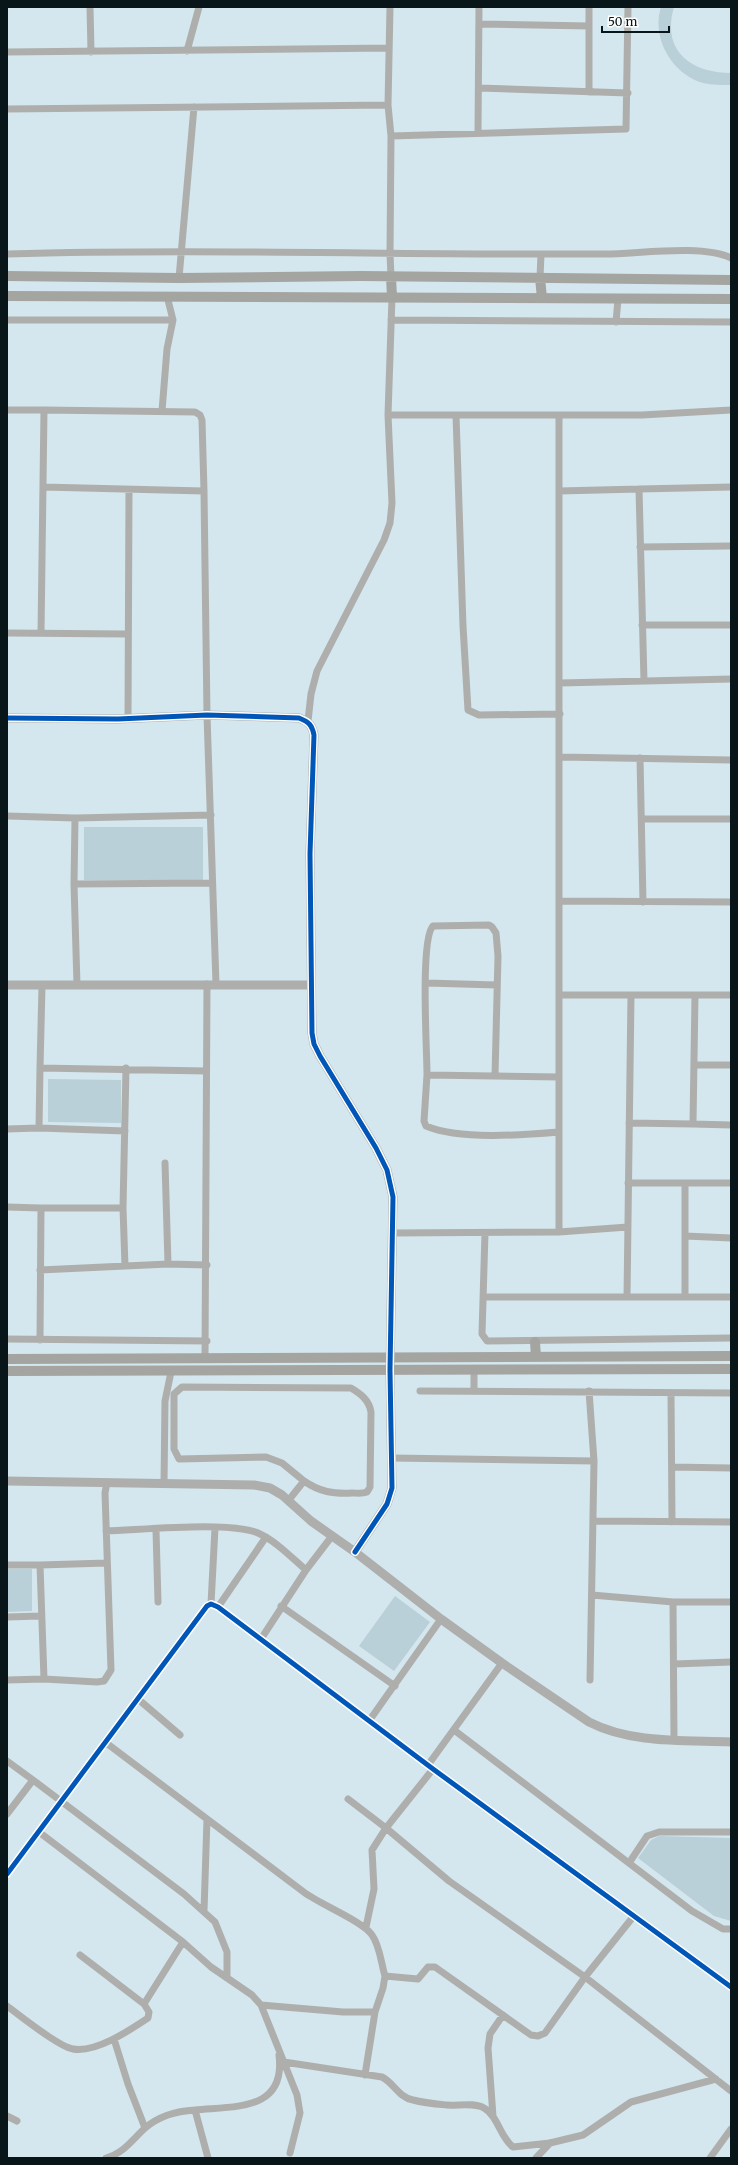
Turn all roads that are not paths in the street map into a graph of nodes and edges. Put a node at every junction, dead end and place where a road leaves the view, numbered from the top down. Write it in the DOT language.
graph roads {
  1 [pos="90,7"];
  2 [pos="200,7"];
  3 [pos="390,7"];
  4 [pos="479,7"];
  5 [pos="589,7"];
  6 [pos="628,7"];
  7 [pos="479,24"];
  8 [pos="589,26"];
  9 [pos="389,48"];
  10 [pos="187,51"];
  11 [pos="7,52"];
  12 [pos="91,52"];
  13 [pos="479,88"];
  14 [pos="589,92"];
  15 [pos="628,93"];
  16 [pos="388,105"];
  17 [pos="194,107"];
  18 [pos="7,108"];
  19 [pos="478,132"];
  20 [pos="391,136"];
  21 [pos="181,250"];
  22 [pos="7,254"];
  23 [pos="390,254"];
  24 [pos="541,254"];
  25 [pos="731,258"];
  26 [pos="7,276"];
  27 [pos="391,277"];
  28 [pos="179,278"];
  29 [pos="540,278"];
  30 [pos="731,280"];
  31 [pos="7,296"];
  32 [pos="167,296"];
  33 [pos="392,297"];
  34 [pos="542,298"];
  35 [pos="618,299"];
  36 [pos="731,299"];
  37 [pos="7,320"];
  38 [pos="173,320"];
  39 [pos="391,320"];
  40 [pos="616,322"];
  41 [pos="731,322"];
  42 [pos="7,410"];
  43 [pos="44,410"];
  44 [pos="731,410"];
  45 [pos="162,411"];
  46 [pos="456,415"];
  47 [pos="559,415"];
  48 [pos="388,416"];
  49 [pos="43,487"];
  50 [pos="731,487"];
  51 [pos="639,489"];
  52 [pos="129,490"];
  53 [pos="204,491"];
  54 [pos="559,492"];
  55 [pos="731,546"];
  56 [pos="640,547"];
  57 [pos="642,625"];
  58 [pos="731,625"];
  59 [pos="7,633"];
  60 [pos="41,633"];
  61 [pos="127,634"];
  62 [pos="731,679"];
  63 [pos="644,681"];
  64 [pos="560,684"];
  65 [pos="560,714"];
  66 [pos="207,715"];
  67 [pos="7,718"];
  68 [pos="128,719"];
  69 [pos="308,721"];
  70 [pos="560,757"];
  71 [pos="640,758"];
  72 [pos="731,760"];
  73 [pos="210,815"];
  74 [pos="7,816"];
  75 [pos="75,818"];
  76 [pos="642,819"];
  77 [pos="731,819"];
  78 [pos="211,883"];
  79 [pos="74,884"];
  80 [pos="560,901"];
  81 [pos="643,902"];
  82 [pos="731,902"];
  83 [pos="426,983"];
  84 [pos="212,984"];
  85 [pos="7,985"];
  86 [pos="77,985"];
  87 [pos="310,985"];
  88 [pos="497,985"];
  89 [pos="42,986"];
  90 [pos="560,995"];
  91 [pos="631,995"];
  92 [pos="695,995"];
  93 [pos="731,996"];
  94 [pos="694,1065"];
  95 [pos="731,1065"];
  96 [pos="40,1068"];
  97 [pos="126,1068"];
  98 [pos="206,1071"];
  99 [pos="427,1075"];
  100 [pos="495,1076"];
  101 [pos="559,1077"];
  102 [pos="629,1123"];
  103 [pos="693,1124"];
  104 [pos="731,1125"];
  105 [pos="39,1128"];
  106 [pos="7,1129"];
  107 [pos="125,1131"];
  108 [pos="559,1132"];
  109 [pos="165,1163"];
  110 [pos="628,1183"];
  111 [pos="685,1183"];
  112 [pos="731,1183"];
  113 [pos="7,1207"];
  114 [pos="41,1208"];
  115 [pos="123,1208"];
  116 [pos="628,1227"];
  117 [pos="485,1232"];
  118 [pos="559,1232"];
  119 [pos="393,1233"];
  120 [pos="685,1236"];
  121 [pos="731,1238"];
  122 [pos="168,1264"];
  123 [pos="207,1265"];
  124 [pos="125,1266"];
  125 [pos="40,1270"];
  126 [pos="483,1297"];
  127 [pos="627,1297"];
  128 [pos="685,1297"];
  129 [pos="731,1297"];
  130 [pos="731,1338"];
  131 [pos="7,1339"];
  132 [pos="40,1340"];
  133 [pos="206,1341"];
  134 [pos="535,1342"];
  135 [pos="731,1356"];
  136 [pos="205,1357"];
  137 [pos="391,1357"];
  138 [pos="536,1357"];
  139 [pos="7,1359"];
  140 [pos="474,1369"];
  141 [pos="731,1369"];
  142 [pos="390,1370"];
  143 [pos="7,1371"];
  144 [pos="171,1372"];
  145 [pos="420,1391"];
  146 [pos="474,1391"];
  147 [pos="590,1391"];
  148 [pos="731,1392"];
  149 [pos="671,1393"];
  150 [pos="392,1458"];
  151 [pos="594,1461"];
  152 [pos="672,1467"];
  153 [pos="731,1468"];
  154 [pos="7,1481"];
  155 [pos="304,1481"];
  156 [pos="107,1482"];
  157 [pos="164,1484"];
  158 [pos="288,1501"];
  159 [pos="593,1521"];
  160 [pos="672,1522"];
  161 [pos="731,1522"];
  162 [pos="215,1528"];
  163 [pos="156,1530"];
  164 [pos="106,1531"];
  165 [pos="332,1536"];
  166 [pos="266,1537"];
  167 [pos="356,1552"];
  168 [pos="107,1563"];
  169 [pos="7,1565"];
  170 [pos="40,1565"];
  171 [pos="306,1570"];
  172 [pos="592,1596"];
  173 [pos="158,1602"];
  174 [pos="673,1602"];
  175 [pos="731,1602"];
  176 [pos="211,1604"];
  177 [pos="281,1606"];
  178 [pos="218,1607"];
  179 [pos="41,1616"];
  180 [pos="7,1617"];
  181 [pos="440,1619"];
  182 [pos="261,1639"];
  183 [pos="731,1662"];
  184 [pos="502,1663"];
  185 [pos="674,1664"];
  186 [pos="44,1679"];
  187 [pos="7,1680"];
  188 [pos="590,1680"];
  189 [pos="395,1686"];
  190 [pos="138,1699"];
  191 [pos="369,1721"];
  192 [pos="454,1730"];
  193 [pos="180,1735"];
  194 [pos="674,1740"];
  195 [pos="105,1742"];
  196 [pos="731,1742"];
  197 [pos="7,1761"];
  198 [pos="430,1767"];
  199 [pos="33,1780"];
  200 [pos="348,1799"];
  201 [pos="62,1800"];
  202 [pos="7,1814"];
  203 [pos="207,1819"];
  204 [pos="386,1828"];
  205 [pos="39,1832"];
  206 [pos="731,1832"];
  207 [pos="629,1863"];
  208 [pos="7,1874"];
  209 [pos="204,1911"];
  210 [pos="633,1917"];
  211 [pos="366,1927"];
  212 [pos="731,1929"];
  213 [pos="183,1942"];
  214 [pos="80,1955"];
  215 [pos="384,1976"];
  216 [pos="585,1977"];
  217 [pos="226,1978"];
  218 [pos="731,1987"];
  219 [pos="144,2004"];
  220 [pos="261,2005"];
  221 [pos="7,2006"];
  222 [pos="375,2012"];
  223 [pos="503,2015"];
  224 [pos="114,2039"];
  225 [pos="279,2050"];
  226 [pos="284,2062"];
  227 [pos="365,2075"];
  228 [pos="716,2078"];
  229 [pos="731,2091"];
  230 [pos="195,2110"];
  231 [pos="7,2116"];
  232 [pos="493,2118"];
  233 [pos="17,2121"];
  234 [pos="145,2128"];
  235 [pos="731,2129"];
  236 [pos="550,2143"];
  237 [pos="290,2153"];
  238 [pos="106,2158"];
  239 [pos="208,2158"];
  240 [pos="536,2158"];
  241 [pos="710,2158"];
  1 -- 12 [label="street"];
  2 -- 10 [label="street"];
  3 -- 9 [label="street"];
  4 -- 7 [label="street"];
  5 -- 8 [label="street"];
  6 -- 15 [label="street"];
  7 -- 8 [label="street"];
  7 -- 13 [label="street"];
  8 -- 14 [label="street"];
  9 -- 10 [label="street"];
  9 -- 16 [label="street"];
  10 -- 12 [label="street"];
  11 -- 12 [label="street"];
  13 -- 14 [label="street"];
  13 -- 19 [label="street"];
  14 -- 15 [label="street"];
  15 -- 19 [label="street"];
  16 -- 17 [label="street"];
  16 -- 20 [label="street"];
  17 -- 18 [label="street"];
  17 -- 21 [label="street"];
  19 -- 20 [label="street"];
  20 -- 23 [label="street"];
  21 -- 22 [label="street"];
  21 -- 23 [label="street"];
  21 -- 28 [label="street"];
  23 -- 24 [label="street"];
  23 -- 27 [label="street"];
  24 -- 25 [label="street"];
  24 -- 29 [label="street"];
  26 -- 28 [label="main road"];
  27 -- 28 [label="main road"];
  27 -- 29 [label="main road"];
  27 -- 33 [label="main road"];
  29 -- 30 [label="main road"];
  29 -- 34 [label="main road"];
  31 -- 32 [label="main road"];
  32 -- 33 [label="main road"];
  32 -- 38 [label="street"];
  33 -- 34 [label="main road"];
  33 -- 39 [label="street"];
  34 -- 35 [label="main road"];
  35 -- 36 [label="main road"];
  35 -- 40 [label="street"];
  37 -- 38 [label="street"];
  38 -- 45 [label="street"];
  39 -- 40 [label="street"];
  39 -- 48 [label="street"];
  40 -- 41 [label="street"];
  42 -- 43 [label="street"];
  43 -- 45 [label="street"];
  43 -- 49 [label="street"];
  44 -- 47 [label="street"];
  45 -- 53 [label="street"];
  46 -- 47 [label="street"];
  46 -- 48 [label="street"];
  46 -- 65 [label="street"];
  47 -- 54 [label="street"];
  48 -- 69 [label="street"];
  49 -- 52 [label="street"];
  49 -- 60 [label="street"];
  50 -- 51 [label="street"];
  51 -- 54 [label="street"];
  51 -- 56 [label="street"];
  52 -- 53 [label="street"];
  52 -- 61 [label="street"];
  53 -- 66 [label="street"];
  54 -- 64 [label="street"];
  55 -- 56 [label="street"];
  56 -- 57 [label="street"];
  57 -- 58 [label="street"];
  57 -- 63 [label="street"];
  59 -- 60 [label="street"];
  60 -- 61 [label="street"];
  61 -- 68 [label="street"];
  62 -- 63 [label="street"];
  63 -- 64 [label="street"];
  64 -- 65 [label="street"];
  65 -- 70 [label="street"];
  66 -- 68 [label="street"];
  66 -- 69 [label="street"];
  66 -- 73 [label="street"];
  67 -- 68 [label="street"];
  69 -- 87 [label="street"];
  70 -- 71 [label="street"];
  70 -- 80 [label="street"];
  71 -- 72 [label="street"];
  71 -- 76 [label="street"];
  73 -- 75 [label="street"];
  73 -- 78 [label="street"];
  74 -- 75 [label="street"];
  75 -- 79 [label="street"];
  76 -- 77 [label="street"];
  76 -- 81 [label="street"];
  78 -- 79 [label="street"];
  78 -- 84 [label="street"];
  79 -- 86 [label="street"];
  80 -- 81 [label="street"];
  80 -- 90 [label="street"];
  81 -- 82 [label="street"];
  83 -- 88 [label="street"];
  83 -- 88 [label="street"];
  83 -- 99 [label="street"];
  84 -- 86 [label="street"];
  84 -- 87 [label="street"];
  84 -- 98 [label="street"];
  85 -- 89 [label="street"];
  86 -- 89 [label="street"];
  87 -- 119 [label="street"];
  88 -- 100 [label="street"];
  89 -- 96 [label="street"];
  90 -- 91 [label="street"];
  90 -- 101 [label="street"];
  91 -- 92 [label="street"];
  91 -- 102 [label="street"];
  92 -- 93 [label="street"];
  92 -- 94 [label="street"];
  94 -- 95 [label="street"];
  94 -- 103 [label="street"];
  96 -- 97 [label="street"];
  96 -- 105 [label="street"];
  97 -- 98 [label="street"];
  97 -- 107 [label="street"];
  98 -- 123 [label="street"];
  99 -- 100 [label="street"];
  99 -- 108 [label="street"];
  100 -- 101 [label="street"];
  101 -- 108 [label="street"];
  102 -- 103 [label="street"];
  102 -- 110 [label="street"];
  103 -- 104 [label="street"];
  105 -- 106 [label="street"];
  105 -- 107 [label="street"];
  107 -- 115 [label="street"];
  108 -- 118 [label="street"];
  109 -- 122 [label="street"];
  110 -- 111 [label="street"];
  110 -- 116 [label="street"];
  111 -- 112 [label="street"];
  111 -- 120 [label="street"];
  113 -- 114 [label="street"];
  114 -- 115 [label="street"];
  114 -- 125 [label="street"];
  115 -- 124 [label="street"];
  116 -- 118 [label="street"];
  116 -- 127 [label="street"];
  117 -- 118 [label="street"];
  117 -- 119 [label="street"];
  117 -- 126 [label="street"];
  119 -- 137 [label="street"];
  120 -- 121 [label="street"];
  120 -- 128 [label="street"];
  122 -- 123 [label="street"];
  122 -- 124 [label="street"];
  123 -- 133 [label="street"];
  124 -- 125 [label="street"];
  125 -- 132 [label="street"];
  126 -- 127 [label="street"];
  126 -- 134 [label="street"];
  127 -- 128 [label="street"];
  128 -- 129 [label="street"];
  130 -- 134 [label="street"];
  131 -- 132 [label="street"];
  132 -- 133 [label="street"];
  133 -- 136 [label="street"];
  134 -- 138 [label="main road"];
  135 -- 138 [label="main road"];
  136 -- 137 [label="main road"];
  136 -- 139 [label="main road"];
  137 -- 138 [label="main road"];
  137 -- 142 [label="street"];
  140 -- 141 [label="main road"];
  140 -- 142 [label="main road"];
  140 -- 146 [label="street"];
  142 -- 144 [label="main road"];
  142 -- 150 [label="street"];
  143 -- 144 [label="main road"];
  144 -- 157 [label="street"];
  145 -- 146 [label="street"];
  146 -- 147 [label="street"];
  147 -- 149 [label="street"];
  147 -- 151 [label="street"];
  148 -- 149 [label="street"];
  149 -- 152 [label="street"];
  150 -- 151 [label="street"];
  150 -- 167 [label="street"];
  151 -- 159 [label="street"];
  152 -- 153 [label="street"];
  152 -- 160 [label="street"];
  154 -- 156 [label="street"];
  155 -- 155 [label="street"];
  155 -- 158 [label="street"];
  156 -- 157 [label="street"];
  156 -- 164 [label="street"];
  157 -- 158 [label="street"];
  158 -- 165 [label="street"];
  159 -- 160 [label="street"];
  159 -- 172 [label="street"];
  160 -- 161 [label="street"];
  162 -- 163 [label="street"];
  162 -- 166 [label="street"];
  162 -- 176 [label="street"];
  163 -- 164 [label="street"];
  163 -- 173 [label="street"];
  164 -- 168 [label="street"];
  165 -- 167 [label="street"];
  165 -- 171 [label="street"];
  166 -- 171 [label="street"];
  166 -- 178 [label="street"];
  167 -- 181 [label="street"];
  168 -- 170 [label="street"];
  168 -- 186 [label="street"];
  169 -- 170 [label="street"];
  170 -- 179 [label="street"];
  171 -- 177 [label="street"];
  172 -- 174 [label="street"];
  172 -- 188 [label="street"];
  174 -- 175 [label="street"];
  174 -- 185 [label="street"];
  176 -- 178 [label="street"];
  176 -- 190 [label="street"];
  177 -- 182 [label="street"];
  177 -- 189 [label="street"];
  178 -- 182 [label="street"];
  179 -- 180 [label="street"];
  179 -- 186 [label="street"];
  181 -- 184 [label="street"];
  181 -- 189 [label="street"];
  182 -- 191 [label="street"];
  183 -- 185 [label="street"];
  184 -- 192 [label="street"];
  184 -- 194 [label="street"];
  185 -- 194 [label="street"];
  186 -- 187 [label="street"];
  189 -- 191 [label="street"];
  190 -- 193 [label="street"];
  190 -- 195 [label="street"];
  191 -- 198 [label="street"];
  192 -- 198 [label="street"];
  192 -- 207 [label="street"];
  194 -- 196 [label="street"];
  195 -- 201 [label="street"];
  195 -- 203 [label="street"];
  197 -- 199 [label="street"];
  198 -- 204 [label="street"];
  198 -- 210 [label="street"];
  199 -- 201 [label="street"];
  199 -- 202 [label="street"];
  200 -- 204 [label="street"];
  201 -- 205 [label="street"];
  201 -- 209 [label="street"];
  203 -- 209 [label="street"];
  203 -- 211 [label="street"];
  204 -- 211 [label="street"];
  204 -- 216 [label="street"];
  205 -- 208 [label="street"];
  205 -- 213 [label="street"];
  206 -- 207 [label="street"];
  207 -- 212 [label="street"];
  209 -- 217 [label="street"];
  210 -- 216 [label="street"];
  210 -- 218 [label="street"];
  211 -- 215 [label="street"];
  213 -- 217 [label="street"];
  213 -- 219 [label="street"];
  214 -- 219 [label="street"];
  215 -- 222 [label="street"];
  215 -- 223 [label="street"];
  216 -- 223 [label="street"];
  216 -- 228 [label="street"];
  217 -- 220 [label="street"];
  219 -- 224 [label="street"];
  220 -- 222 [label="street"];
  220 -- 225 [label="street"];
  221 -- 224 [label="street"];
  222 -- 227 [label="street"];
  223 -- 232 [label="street"];
  224 -- 234 [label="street"];
  225 -- 226 [label="street"];
  225 -- 230 [label="street"];
  226 -- 227 [label="street"];
  226 -- 237 [label="street"];
  227 -- 232 [label="street"];
  228 -- 229 [label="street"];
  228 -- 236 [label="street"];
  230 -- 234 [label="street"];
  230 -- 239 [label="street"];
  231 -- 233 [label="street"];
  232 -- 236 [label="street"];
  234 -- 238 [label="street"];
  235 -- 241 [label="street"];
  236 -- 240 [label="street"];
}
